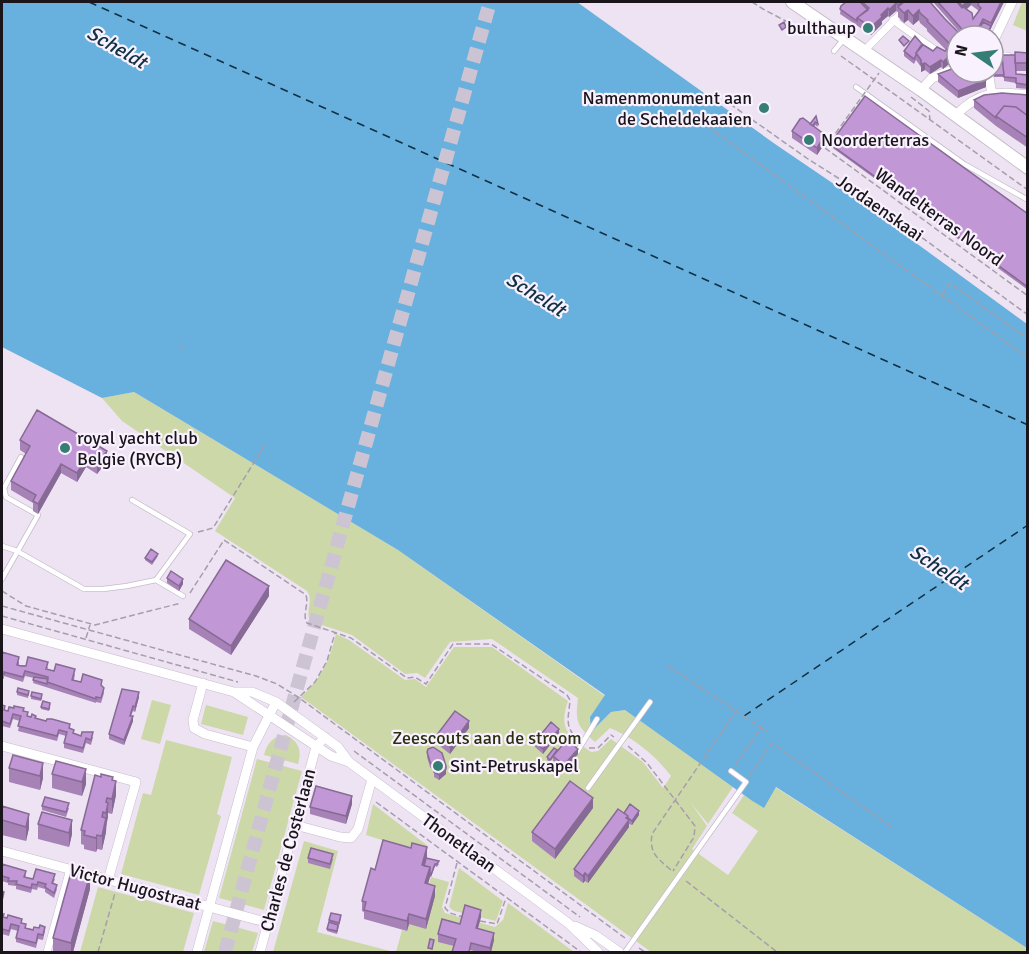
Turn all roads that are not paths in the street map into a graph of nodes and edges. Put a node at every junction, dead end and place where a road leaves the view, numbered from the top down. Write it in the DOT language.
graph roads {
  1 [pos="796,2"];
  2 [pos="912,2"];
  3 [pos="1012,2"];
  4 [pos="893,20"];
  5 [pos="1002,24"];
  6 [pos="844,38"];
  7 [pos="935,50"];
  8 [pos="864,51"];
  9 [pos="837,53"];
  10 [pos="1005,56"];
  11 [pos="1016,56"];
  12 [pos="945,73"];
  13 [pos="990,84"];
  14 [pos="856,87"];
  15 [pos="916,94"];
  16 [pos="992,94"];
  17 [pos="1028,95"];
  18 [pos="956,115"];
  19 [pos="1028,168"];
  20 [pos="1028,200"];
  21 [pos="21,457"];
  22 [pos="132,500"];
  23 [pos="2,546"];
  24 [pos="17,551"];
  25 [pos="2,579"];
  26 [pos="156,580"];
  27 [pos="183,596"];
  28 [pos="2,628"];
  29 [pos="202,683"];
  30 [pos="234,692"];
  31 [pos="276,702"];
  32 [pos="650,702"];
  33 [pos="268,714"];
  34 [pos="597,719"];
  35 [pos="325,737"];
  36 [pos="2,746"];
  37 [pos="253,747"];
  38 [pos="316,747"];
  39 [pos="576,752"];
  40 [pos="349,762"];
  41 [pos="731,771"];
  42 [pos="372,779"];
  43 [pos="588,788"];
  44 [pos="295,825"];
  45 [pos="2,851"];
  46 [pos="70,869"];
  47 [pos="108,880"];
  48 [pos="210,906"];
  49 [pos="269,923"];
  50 [pos="568,923"];
  51 [pos="616,950"];
  52 [pos="47,952"];
  53 [pos="197,952"];
  54 [pos="260,952"];
  55 [pos="599,952"];
  56 [pos="626,952"];
  1 -- 6 [label="street"];
  2 -- 4 [label="street"];
  3 -- 5 [label="street"];
  4 -- 7 [label="street"];
  4 -- 8 [label="street"];
  6 -- 8 [label="street"];
  6 -- 9 [label="lane"];
  8 -- 15 [label="street"];
  10 -- 11 [label="street"];
  12 -- 15 [label="street"];
  13 -- 16 [label="street"];
  14 -- 20 [label="lane"];
  15 -- 18 [label="street"];
  16 -- 17 [label="street"];
  16 -- 18 [label="street"];
  18 -- 19 [label="street"];
  21 -- 24 [label="lane"];
  22 -- 26 [label="lane"];
  23 -- 24 [label="lane"];
  24 -- 25 [label="lane"];
  24 -- 26 [label="lane"];
  26 -- 27 [label="lane"];
  28 -- 29 [label="street, Thonetlaan"];
  29 -- 30 [label="street, Thonetlaan"];
  29 -- 37 [label="street"];
  30 -- 31 [label="street, Thonetlaan"];
  30 -- 33 [label="street, Thonetlaan"];
  31 -- 33 [label="street"];
  31 -- 35 [label="street, Thonetlaan"];
  32 -- 43 [label="lane"];
  33 -- 37 [label="street"];
  33 -- 38 [label="street, Thonetlaan"];
  34 -- 39 [label="lane"];
  35 -- 38 [label="street"];
  35 -- 40 [label="street, Thonetlaan"];
  36 -- 47 [label="street"];
  37 -- 48 [label="street"];
  38 -- 40 [label="street, Thonetlaan"];
  38 -- 44 [label="street, Charles de Costerlaan"];
  40 -- 42 [label="street, Thonetlaan"];
  41 -- 56 [label="lane"];
  42 -- 44 [label="street"];
  42 -- 50 [label="street, Thonetlaan"];
  44 -- 49 [label="street, Charles de Costerlaan"];
  45 -- 46 [label="street, Victor Hugostraat"];
  46 -- 47 [label="street, Victor Hugostraat"];
  46 -- 52 [label="street"];
  47 -- 48 [label="street, Victor Hugostraat"];
  48 -- 49 [label="street, Victor Hugostraat"];
  48 -- 53 [label="street"];
  49 -- 54 [label="street, Charles de Costerlaan"];
  50 -- 51 [label="street, Thonetlaan"];
  50 -- 55 [label="street, Thonetlaan"];
  51 -- 55 [label="street, Thonetlaan"];
}
